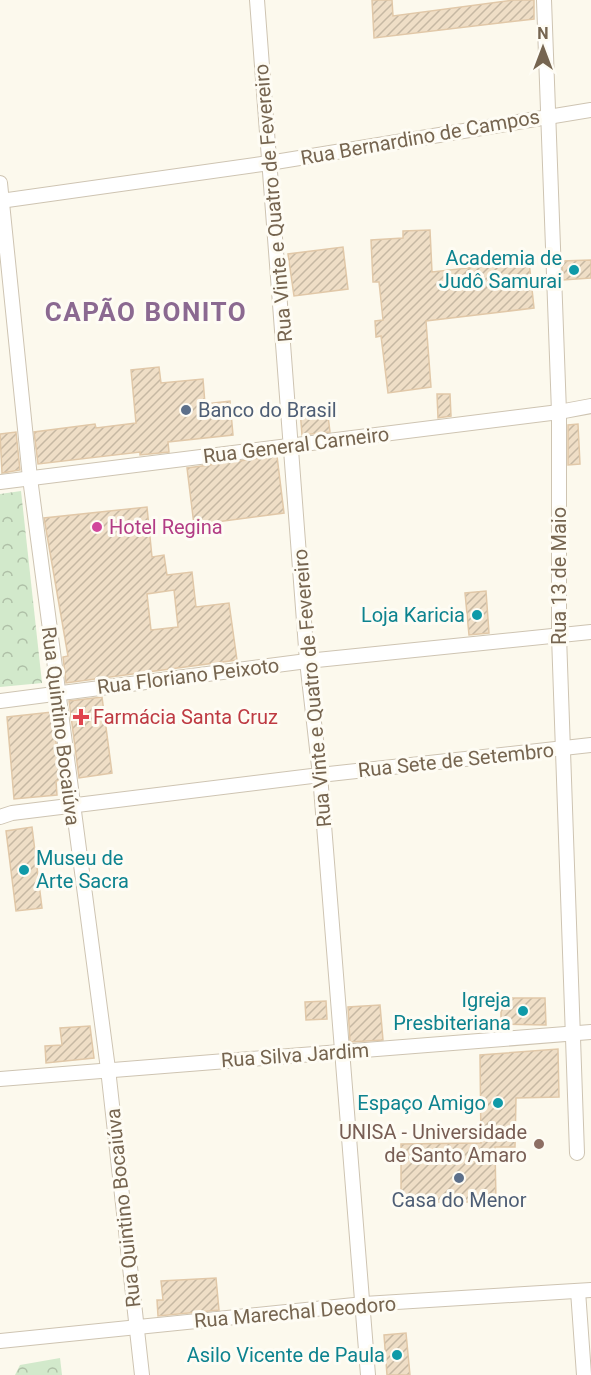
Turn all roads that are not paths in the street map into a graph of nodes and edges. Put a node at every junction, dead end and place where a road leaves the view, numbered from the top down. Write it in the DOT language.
graph roads {
  1 [pos="257,0"];
  2 [pos="544,0"];
  3 [pos="591,110"];
  4 [pos="548,116"];
  5 [pos="268,163"];
  6 [pos="0,183"];
  7 [pos="1,201"];
  8 [pos="591,406"];
  9 [pos="559,412"];
  10 [pos="292,446"];
  11 [pos="30,478"];
  12 [pos="0,482"];
  13 [pos="591,632"];
  14 [pos="559,636"];
  15 [pos="307,661"];
  16 [pos="57,693"];
  17 [pos="0,701"];
  18 [pos="591,745"];
  19 [pos="562,748"];
  20 [pos="320,775"];
  21 [pos="72,807"];
  22 [pos="0,817"];
  23 [pos="591,1032"];
  24 [pos="572,1034"];
  25 [pos="342,1052"];
  26 [pos="108,1069"];
  27 [pos="0,1079"];
  28 [pos="577,1153"];
  29 [pos="584,1290"];
  30 [pos="364,1304"];
  31 [pos="137,1327"];
  32 [pos="0,1341"];
  33 [pos="142,1375"];
  34 [pos="368,1375"];
  35 [pos="584,1375"];
  1 -- 5 [label="street, Rua Vinte e Quatro de Fevereiro"];
  2 -- 4 [label="street, Rua 13 de Maio"];
  3 -- 4 [label="street, Rua Bernardino de Campos"];
  4 -- 5 [label="street, Rua Bernardino de Campos"];
  4 -- 9 [label="street, Rua 13 de Maio"];
  5 -- 7 [label="street, Rua Bernardino de Campos"];
  5 -- 10 [label="street, Rua Vinte e Quatro de Fevereiro"];
  6 -- 7 [label="street, Rua Quintino Bocaiúva"];
  7 -- 11 [label="street, Rua Quintino Bocaiúva"];
  8 -- 9 [label="street, Rua General Carneiro"];
  9 -- 10 [label="street, Rua General Carneiro"];
  9 -- 14 [label="street, Rua 13 de Maio"];
  10 -- 11 [label="street, Rua General Carneiro"];
  10 -- 15 [label="street, Rua Vinte e Quatro de Fevereiro"];
  11 -- 12 [label="street, Rua General Carneiro"];
  11 -- 16 [label="street, Rua Quintino Bocaiúva"];
  13 -- 14 [label="street, Rua Floriano Peixoto"];
  14 -- 15 [label="street, Rua Floriano Peixoto"];
  14 -- 19 [label="street, Rua 13 de Maio"];
  15 -- 16 [label="street, Rua Floriano Peixoto"];
  15 -- 20 [label="street, Rua Vinte e Quatro de Fevereiro"];
  16 -- 17 [label="street, Rua Floriano Peixoto"];
  16 -- 21 [label="street, Rua Quintino Bocaiúva"];
  18 -- 19 [label="street, Rua Sete de Setembro"];
  19 -- 20 [label="street, Rua Sete de Setembro"];
  19 -- 24 [label="street, Rua 13 de Maio"];
  20 -- 21 [label="street, Rua Sete de Setembro"];
  20 -- 25 [label="street, Rua Vinte e Quatro de Fevereiro"];
  21 -- 22 [label="street, Rua Sete de Setembro"];
  21 -- 26 [label="street, Rua Quintino Bocaiúva"];
  23 -- 24 [label="street, Rua Silva Jardim"];
  24 -- 25 [label="street, Rua Silva Jardim"];
  24 -- 28 [label="street, Rua 13 de Maio"];
  25 -- 26 [label="street, Rua Silva Jardim"];
  25 -- 30 [label="street, Rua Vinte e Quatro de Fevereiro"];
  26 -- 27 [label="street, Rua Silva Jardim"];
  26 -- 31 [label="street, Rua Quintino Bocaiúva"];
  29 -- 30 [label="street, Rua Marechal Deodoro"];
  29 -- 35 [label="street"];
  30 -- 31 [label="street, Rua Marechal Deodoro"];
  30 -- 34 [label="street, Rua Vinte e Quatro de Fevereiro"];
  31 -- 32 [label="street, Rua Marechal Deodoro"];
  31 -- 33 [label="street, Rua Quintino Bocaiúva"];
}
